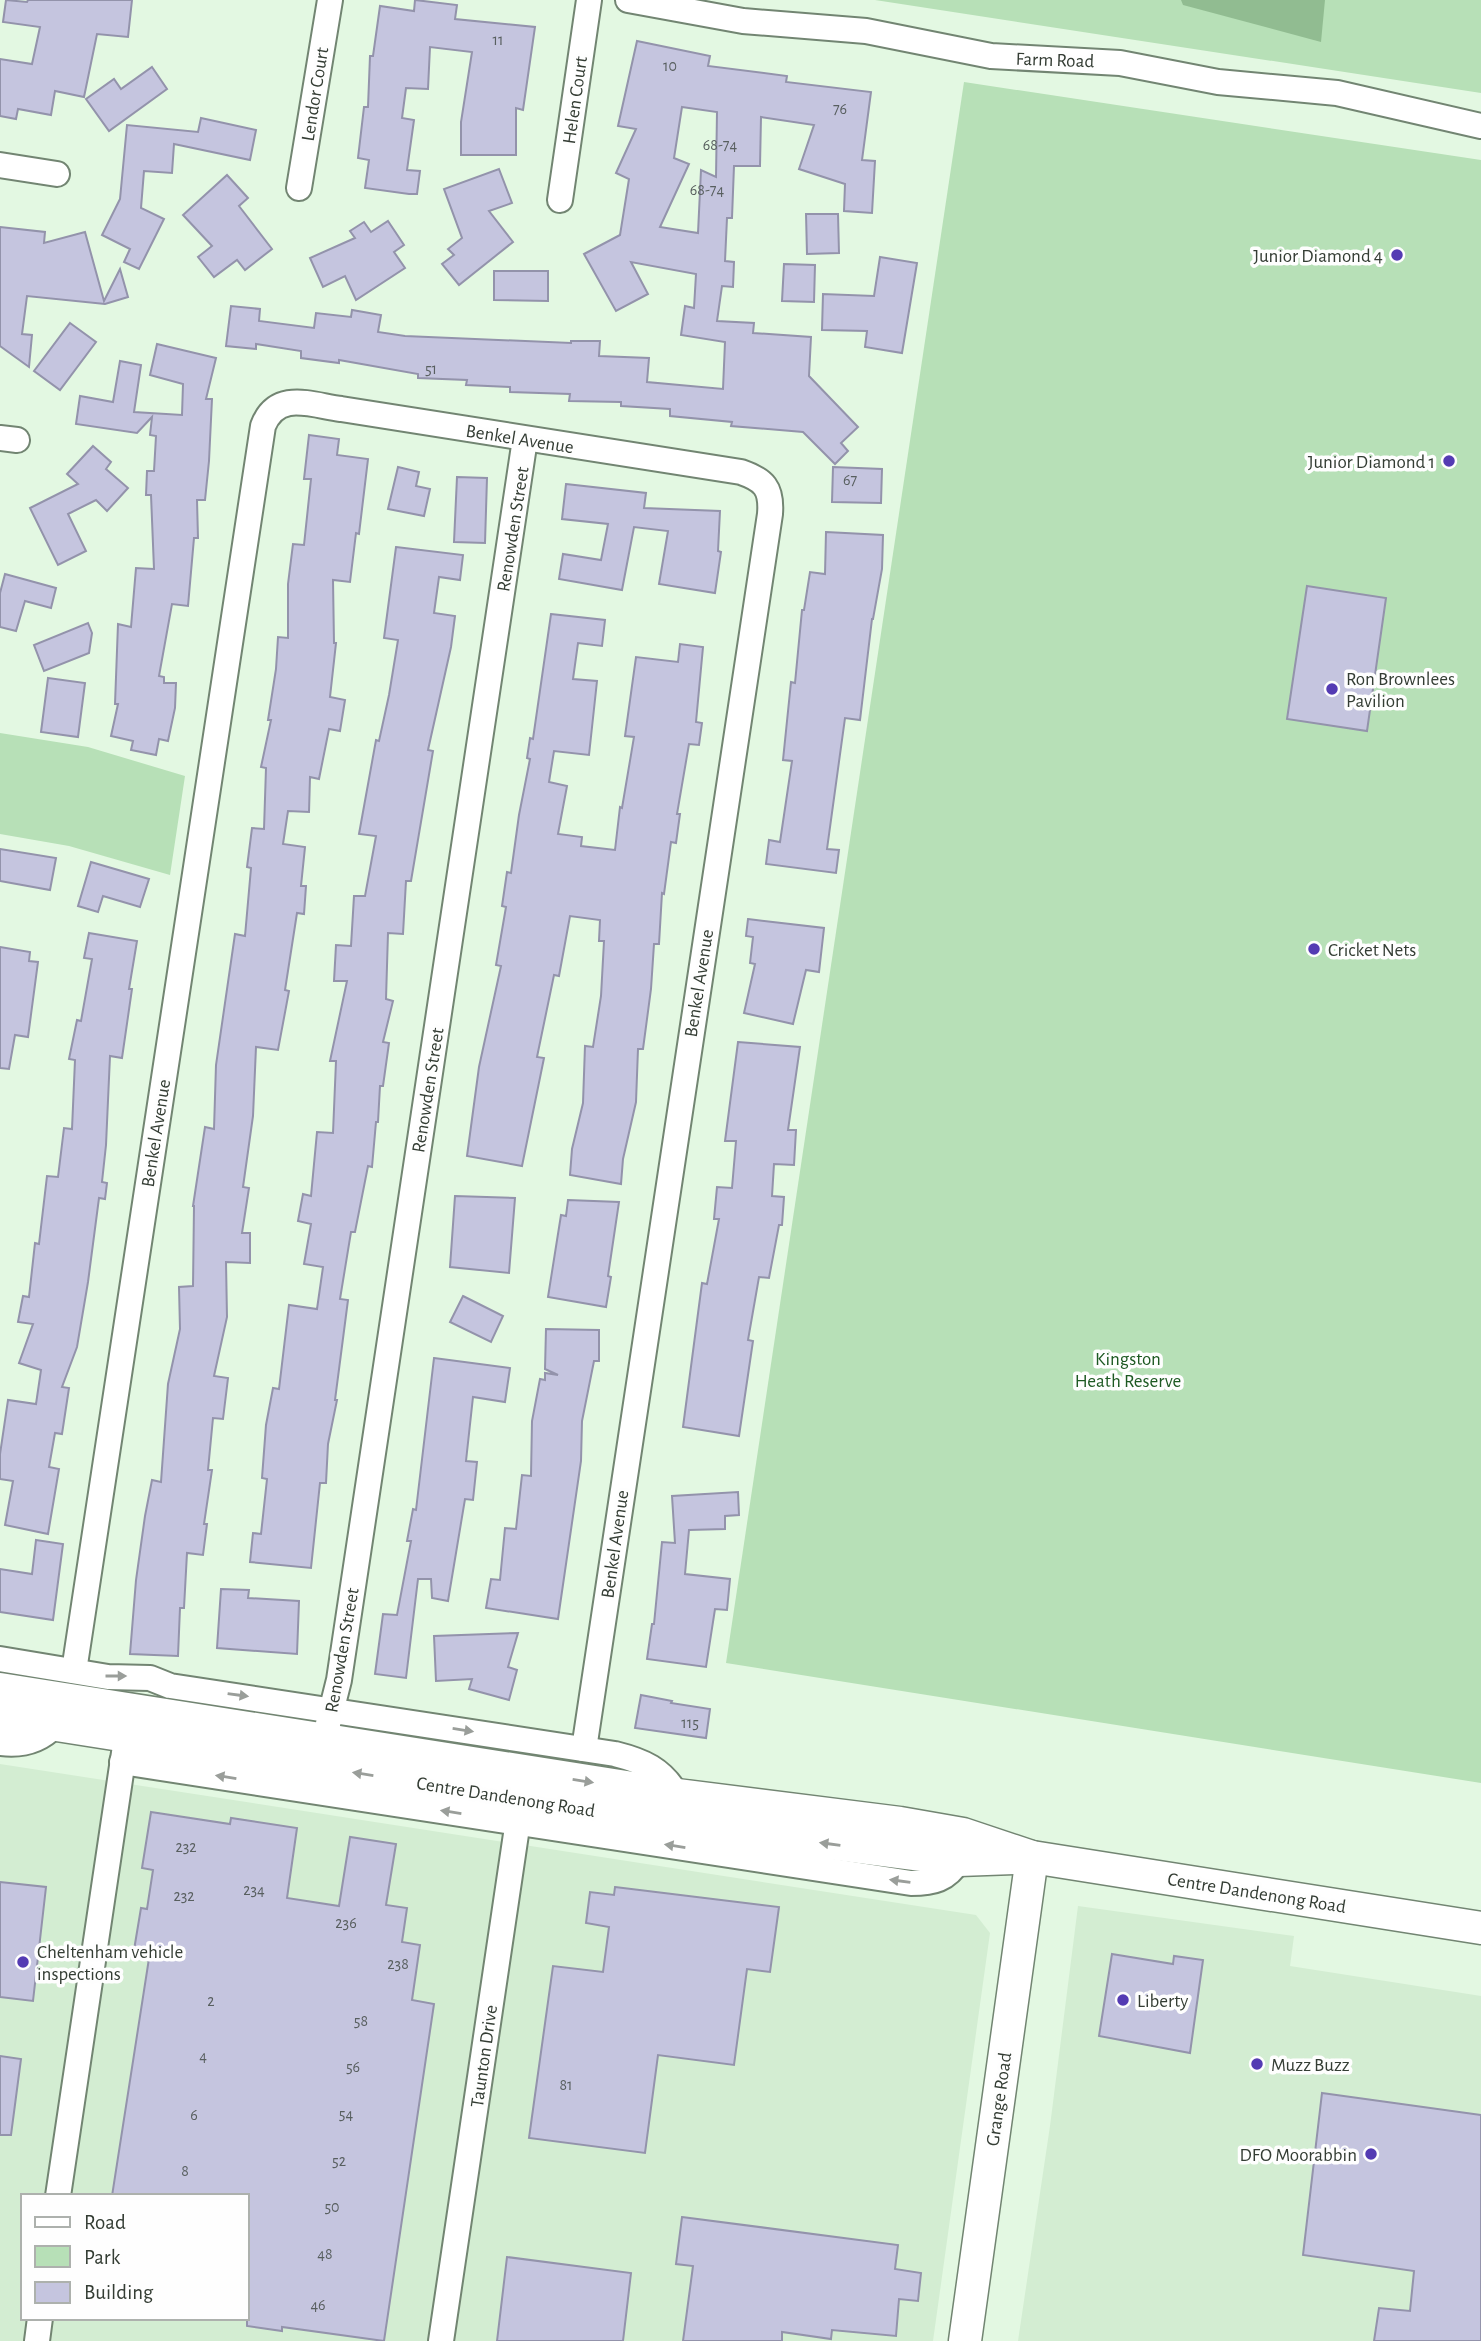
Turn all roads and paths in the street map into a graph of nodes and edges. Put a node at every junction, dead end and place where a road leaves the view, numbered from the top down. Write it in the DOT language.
graph roads {
  1 [pos="330,0"];
  2 [pos="589,0"];
  3 [pos="628,0"];
  4 [pos="1481,126"];
  5 [pos="0,165"];
  6 [pos="57,174"];
  7 [pos="299,188"];
  8 [pos="560,200"];
  9 [pos="525,439"];
  10 [pos="0,1659"];
  11 [pos="74,1671"];
  12 [pos="170,1686"];
  13 [pos="0,1689"];
  14 [pos="332,1709"];
  15 [pos="0,1716"];
  16 [pos="55,1726"];
  17 [pos="127,1736"];
  18 [pos="324,1740"];
  19 [pos="0,1743"];
  20 [pos="584,1749"];
  21 [pos="677,1795"];
  22 [pos="522,1797"];
  23 [pos="1032,1857"];
  24 [pos="1481,1927"];
  25 [pos="58,2194"];
  26 [pos="40,2320"];
  27 [pos="37,2341"];
  28 [pos="440,2341"];
  29 [pos="965,2341"];
  1 -- 7 [label="street, Lendor Court"];
  2 -- 8 [label="street, Helen Court"];
  3 -- 4 [label="street, Farm Road"];
  5 -- 6 [label="street"];
  9 -- 11 [label="street, Benkel Avenue"];
  9 -- 14 [label="street, Renowden Street"];
  9 -- 20 [label="street, Benkel Avenue"];
  10 -- 11 [label="street"];
  11 -- 12 [label="street, one-way"];
  12 -- 14 [label="street, one-way"];
  12 -- 17 [label="street"];
  13 -- 17 [label="main road, Centre Dandenong Road"];
  14 -- 18 [label="street, Renowden Street"];
  14 -- 20 [label="street, one-way"];
  15 -- 16 [label="main road, Centre Dandenong Road"];
  16 -- 17 [label="main road, Centre Dandenong Road"];
  16 -- 19 [label="street"];
  17 -- 18 [label="main road, Centre Dandenong Road"];
  22 -- 17 [label="main road, Centre Dandenong Road, one-way"];
  17 -- 25 [label="street"];
  18 -- 22 [label="main road, Centre Dandenong Road"];
  20 -- 21 [label="street"];
  22 -- 21 [label="main road, Centre Dandenong Road, one-way"];
  21 -- 23 [label="main road, Centre Dandenong Road"];
  23 -- 22 [label="main road, Centre Dandenong Road, one-way"];
  22 -- 28 [label="street, Taunton Drive"];
  23 -- 24 [label="main road, Centre Dandenong Road"];
  23 -- 29 [label="main road, Grange Road"];
  26 -- 27 [label="street"];
}
